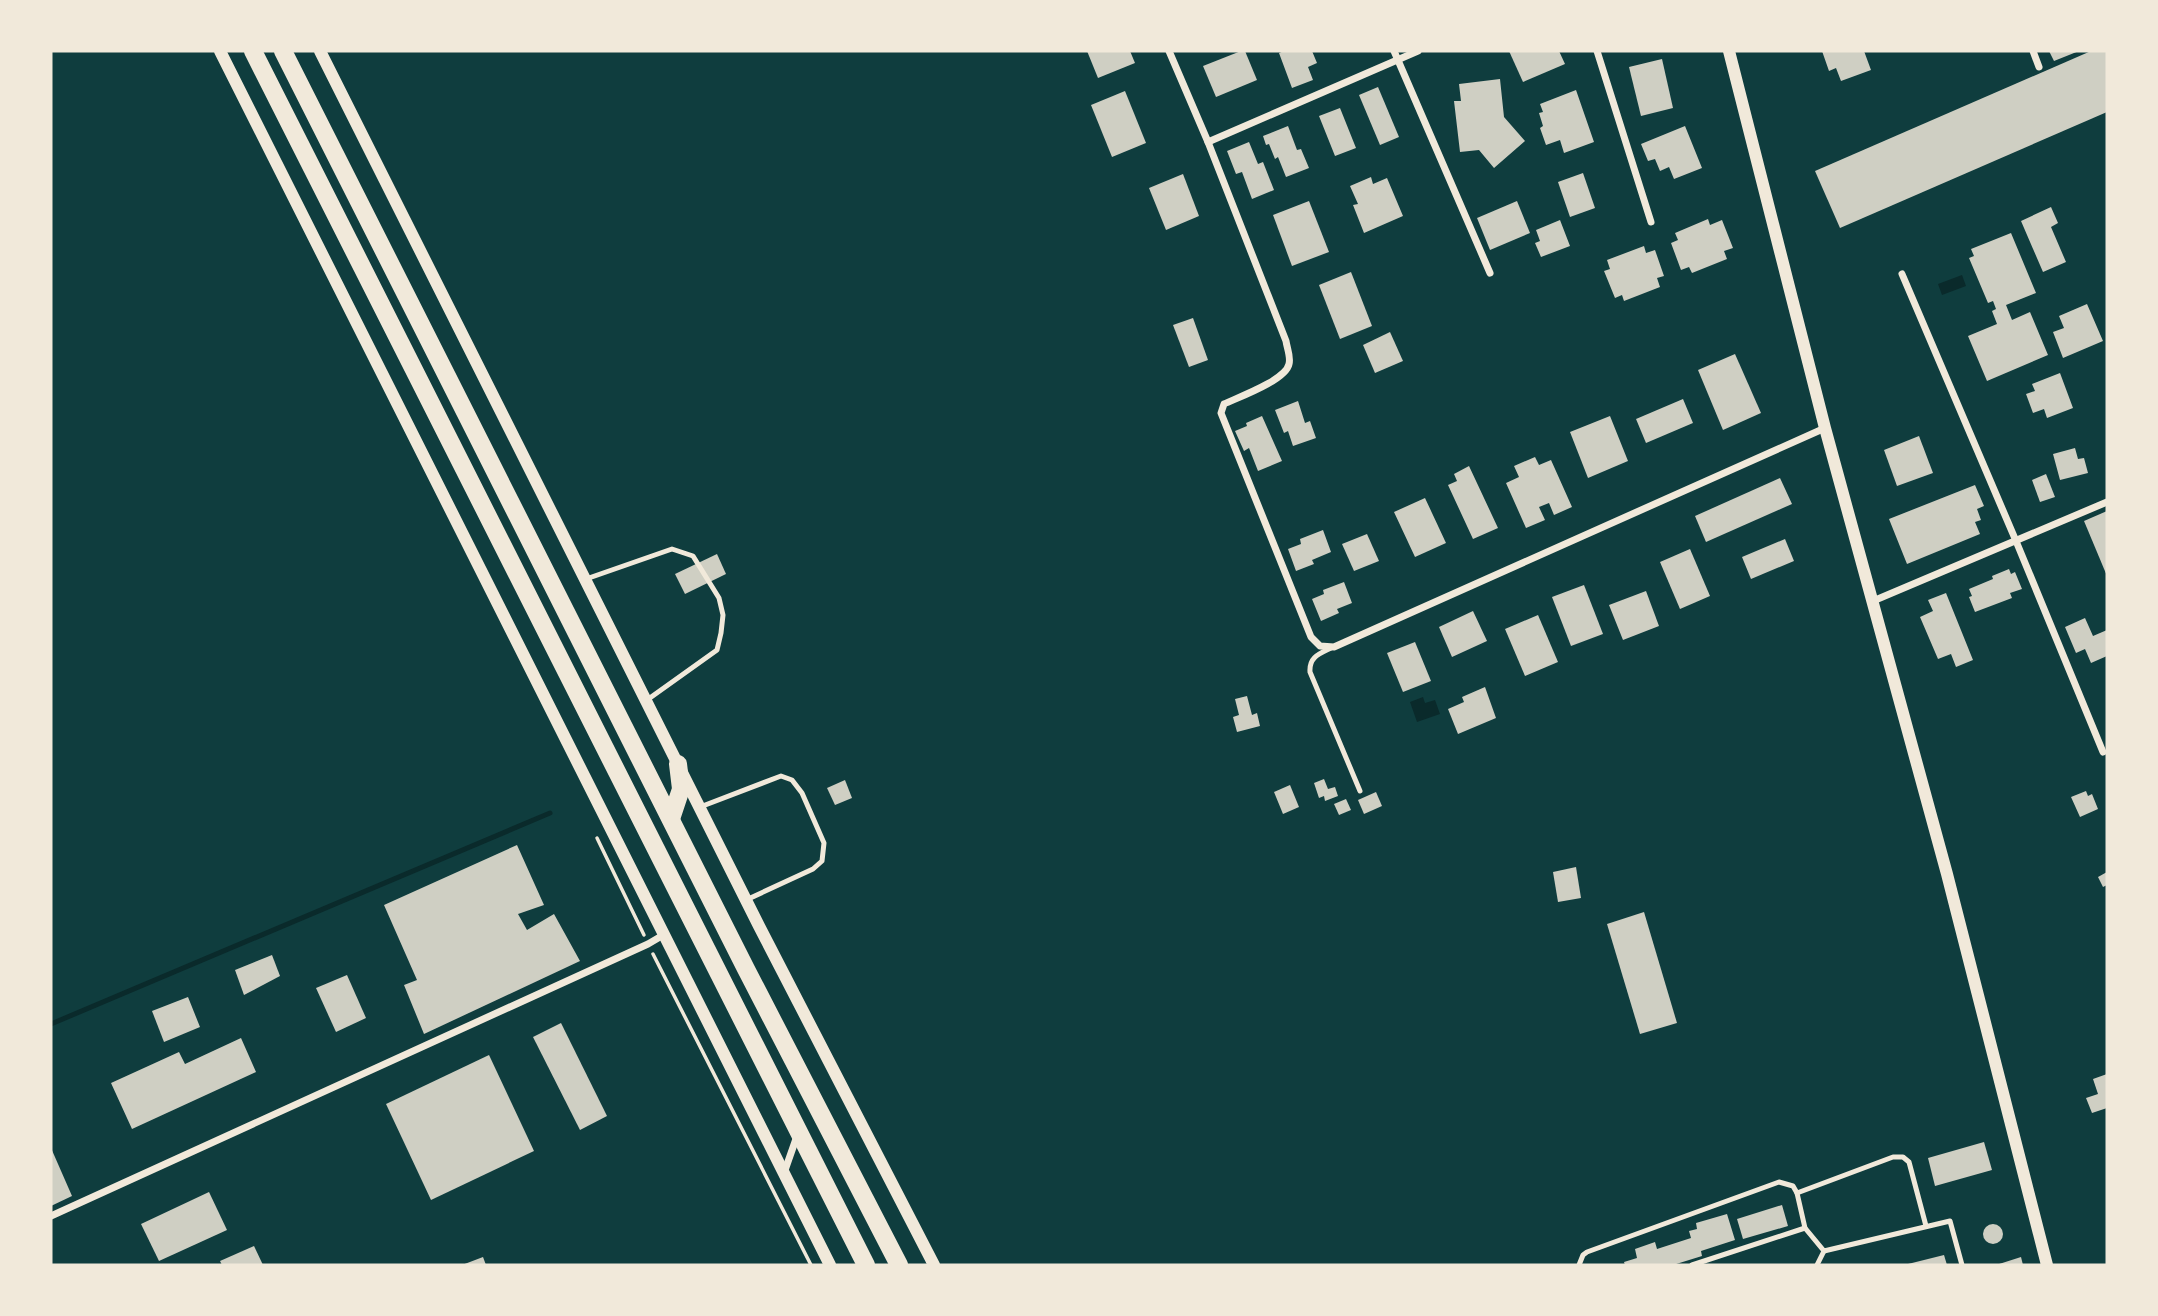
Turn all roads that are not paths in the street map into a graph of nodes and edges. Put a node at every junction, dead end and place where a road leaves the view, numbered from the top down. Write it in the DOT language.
graph roads {
  1 [pos="220,51"];
  2 [pos="253,51"];
  3 [pos="283,51"];
  4 [pos="320,51"];
  5 [pos="1170,51"];
  6 [pos="1394,51"];
  7 [pos="1418,51"];
  8 [pos="1597,51"];
  9 [pos="1729,51"];
  10 [pos="2033,51"];
  11 [pos="1398,59"];
  12 [pos="2039,67"];
  13 [pos="1208,142"];
  14 [pos="1651,222"];
  15 [pos="1490,273"];
  16 [pos="1902,274"];
  17 [pos="1825,428"];
  18 [pos="2107,502"];
  19 [pos="2016,541"];
  20 [pos="586,580"];
  21 [pos="1873,601"];
  22 [pos="1334,647"];
  23 [pos="647,699"];
  24 [pos="2103,752"];
  25 [pos="678,764"];
  26 [pos="1360,791"];
  27 [pos="700,807"];
  28 [pos="671,820"];
  29 [pos="746,900"];
  30 [pos="665,934"];
  31 [pos="798,1132"];
  32 [pos="784,1173"];
  33 [pos="1797,1193"];
  34 [pos="51,1216"];
  35 [pos="1926,1226"];
  36 [pos="1805,1228"];
  37 [pos="1824,1251"];
  38 [pos="830,1265"];
  39 [pos="866,1265"];
  40 [pos="899,1265"];
  41 [pos="934,1265"];
  42 [pos="1579,1265"];
  43 [pos="1692,1265"];
  44 [pos="1817,1265"];
  45 [pos="1962,1265"];
  46 [pos="2047,1265"];
  1 -- 30 [label="street"];
  2 -- 31 [label="main road"];
  3 -- 28 [label="main road"];
  4 -- 20 [label="street"];
  5 -- 13 [label="street"];
  6 -- 11 [label="street"];
  7 -- 11 [label="street"];
  8 -- 14 [label="street"];
  9 -- 17 [label="street"];
  10 -- 12 [label="street"];
  11 -- 13 [label="street"];
  11 -- 15 [label="street"];
  13 -- 22 [label="street"];
  16 -- 19 [label="street"];
  17 -- 21 [label="street"];
  17 -- 22 [label="street"];
  18 -- 19 [label="street"];
  19 -- 21 [label="street"];
  19 -- 24 [label="street"];
  20 -- 23 [label="street"];
  20 -- 23 [label="lane"];
  21 -- 46 [label="street"];
  22 -- 26 [label="lane"];
  23 -- 25 [label="street"];
  25 -- 27 [label="street"];
  25 -- 28 [label="main road"];
  27 -- 29 [label="street"];
  27 -- 29 [label="lane"];
  28 -- 40 [label="main road"];
  29 -- 41 [label="street"];
  30 -- 32 [label="street"];
  30 -- 34 [label="street"];
  31 -- 32 [label="street"];
  31 -- 39 [label="main road"];
  32 -- 38 [label="street"];
  33 -- 35 [label="lane"];
  33 -- 36 [label="lane"];
  33 -- 42 [label="lane"];
  35 -- 37 [label="lane"];
  35 -- 45 [label="lane"];
  36 -- 37 [label="lane"];
  36 -- 43 [label="lane"];
  37 -- 44 [label="lane"];
}
